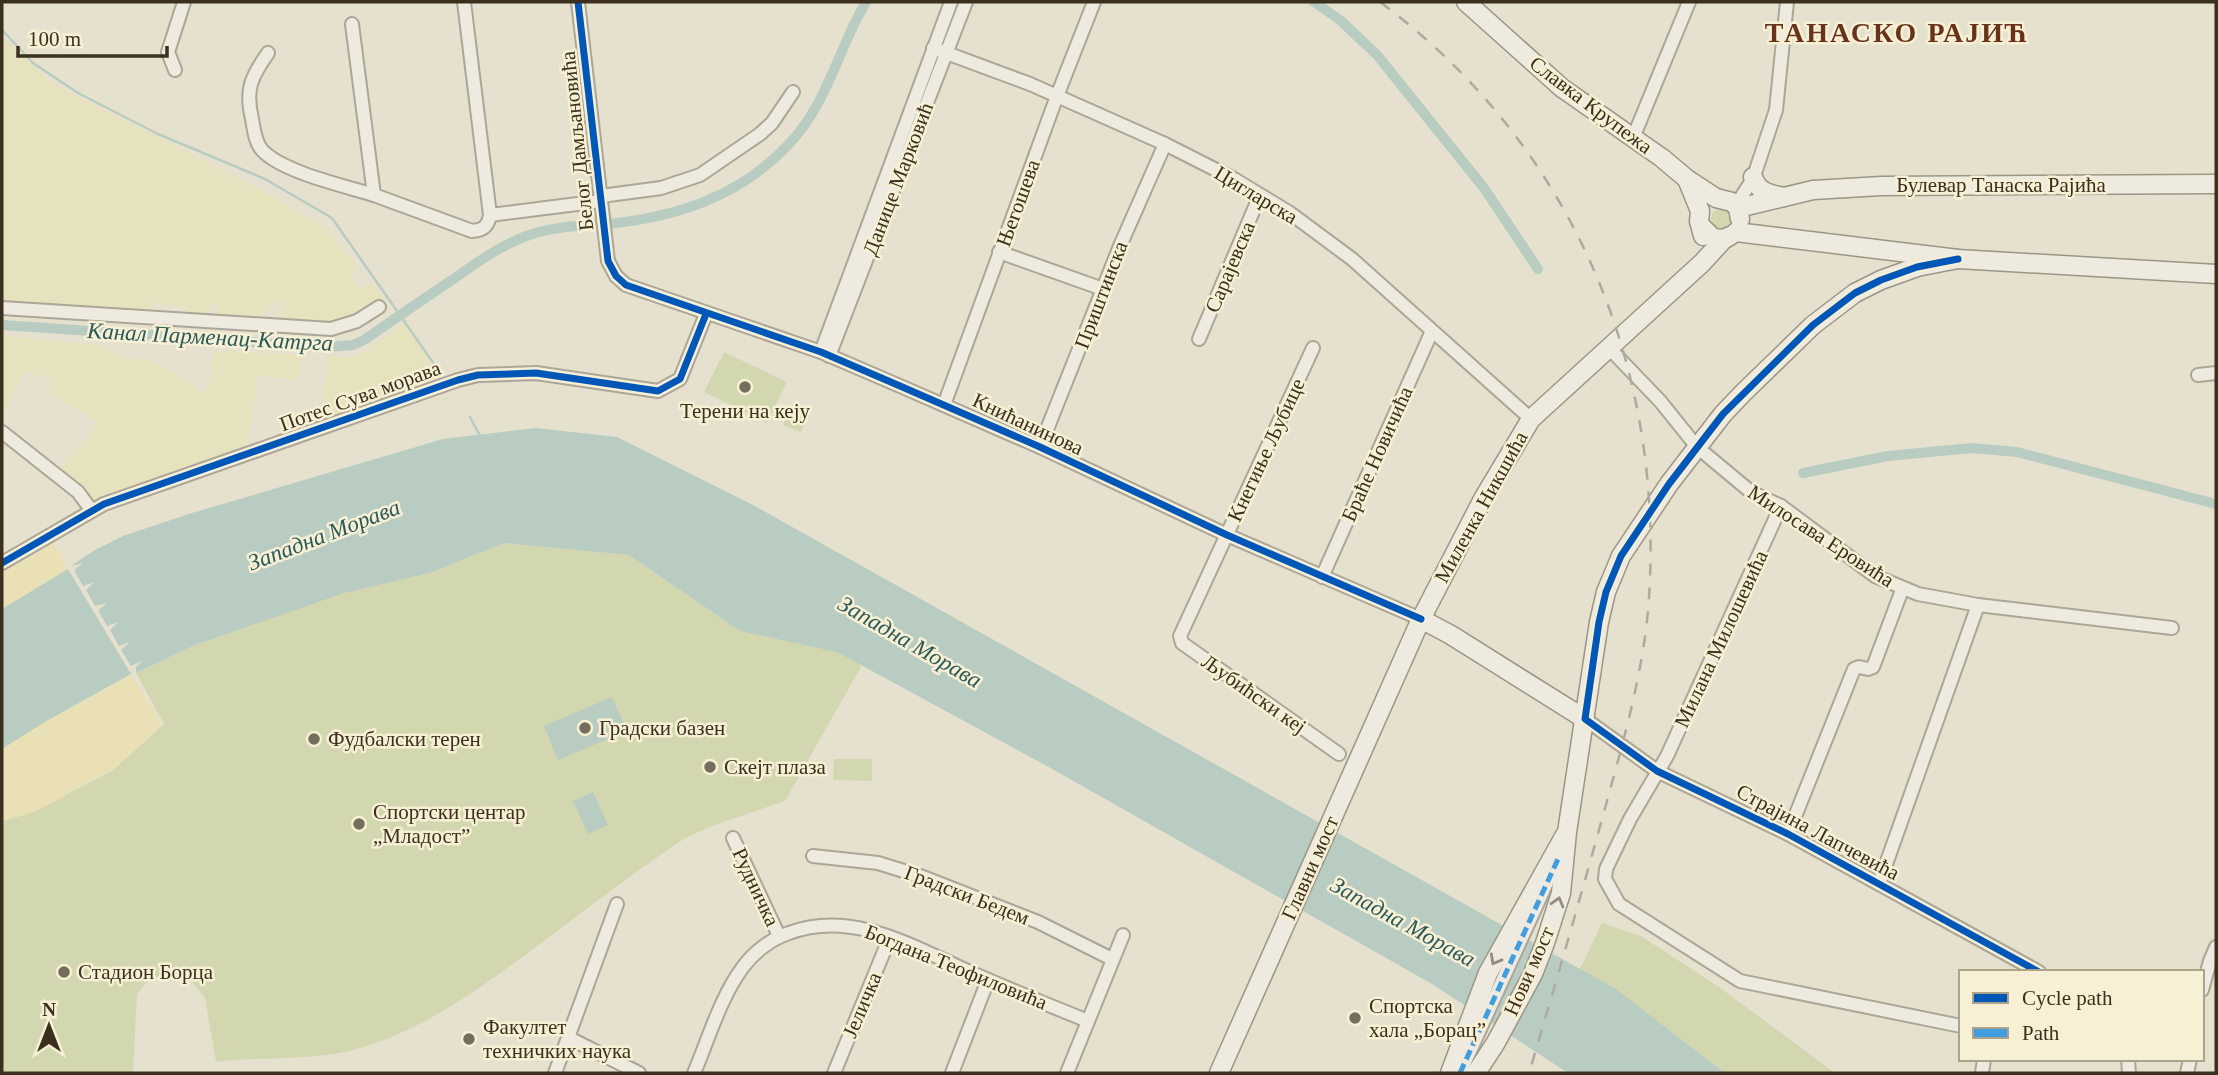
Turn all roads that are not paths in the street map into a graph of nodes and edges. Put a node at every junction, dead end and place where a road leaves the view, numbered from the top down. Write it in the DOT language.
graph roads {
  1 [pos="464,2"];
  2 [pos="578,2"];
  3 [pos="951,2"];
  4 [pos="966,2"];
  5 [pos="1094,2"];
  6 [pos="1466,2"];
  7 [pos="1689,2"];
  8 [pos="1787,2"];
  9 [pos="183,4"];
  10 [pos="352,24"];
  11 [pos="933,48"];
  12 [pos="268,53"];
  13 [pos="947,53"];
  14 [pos="175,70"];
  15 [pos="793,92"];
  16 [pos="1056,96"];
  17 [pos="1633,138"];
  18 [pos="1165,144"];
  19 [pos="1754,177"];
  20 [pos="1687,179"];
  21 [pos="2216,184"];
  22 [pos="1260,195"];
  23 [pos="378,196"];
  24 [pos="1716,198"];
  25 [pos="1788,198"];
  26 [pos="601,199"];
  27 [pos="490,215"];
  28 [pos="1701,219"];
  29 [pos="1735,222"];
  30 [pos="1876,250"];
  31 [pos="999,252"];
  32 [pos="1958,259"];
  33 [pos="1702,263"];
  34 [pos="2216,274"];
  35 [pos="616,276"];
  36 [pos="1881,280"];
  37 [pos="1103,289"];
  38 [pos="379,307"];
  39 [pos="2,308"];
  40 [pos="706,314"];
  41 [pos="1432,331"];
  42 [pos="1199,339"];
  43 [pos="1313,348"];
  44 [pos="1609,348"];
  45 [pos="825,354"];
  46 [pos="2216,373"];
  47 [pos="2198,375"];
  48 [pos="944,405"];
  49 [pos="1531,418"];
  50 [pos="2,432"];
  51 [pos="1040,447"];
  52 [pos="1698,447"];
  53 [pos="1781,506"];
  54 [pos="92,511"];
  55 [pos="1227,535"];
  56 [pos="2,563"];
  57 [pos="1322,577"];
  58 [pos="1902,590"];
  59 [pos="1978,605"];
  60 [pos="1421,620"];
  61 [pos="2172,628"];
  62 [pos="1181,629"];
  63 [pos="1585,719"];
  64 [pos="1339,754"];
  65 [pos="1355,768"];
  66 [pos="1657,771"];
  67 [pos="1788,834"];
  68 [pos="733,838"];
  69 [pos="813,856"];
  70 [pos="1558,859"];
  71 [pos="1879,884"];
  72 [pos="617,904"];
  73 [pos="1124,935"];
  74 [pos="779,936"];
  75 [pos="891,937"];
  76 [pos="2216,947"];
  77 [pos="1112,959"];
  78 [pos="2035,970"];
  79 [pos="988,980"];
  80 [pos="2206,981"];
  81 [pos="1088,1021"];
  82 [pos="1959,1026"];
  83 [pos="569,1038"];
  84 [pos="555,1073"];
  85 [pos="639,1073"];
  86 [pos="694,1073"];
  87 [pos="834,1073"];
  88 [pos="952,1073"];
  89 [pos="1067,1073"];
  90 [pos="1219,1073"];
  91 [pos="1450,1073"];
  92 [pos="1460,1073"];
  93 [pos="1476,1073"];
  1 -- 27 [label="street"];
  2 -- 26 [label="street, Белог Дамљановића"];
  3 -- 11 [label="street, Данице Марковић"];
  4 -- 13 [label="street, Данице Марковић"];
  5 -- 16 [label="street, Његошева"];
  6 -- 17 [label="main road, Славка Крупежа"];
  7 -- 17 [label="street"];
  8 -- 19 [label="street"];
  9 -- 14 [label="street"];
  10 -- 23 [label="street"];
  11 -- 13 [label="street, Цигларска"];
  11 -- 45 [label="street, Данице Марковић"];
  12 -- 23 [label="street"];
  13 -- 16 [label="street, Цигларска"];
  13 -- 45 [label="street, Данице Марковић"];
  15 -- 26 [label="street, Белог Дамљановића"];
  16 -- 18 [label="street, Цигларска"];
  16 -- 31 [label="street, Његошева"];
  17 -- 20 [label="main road, Славка Крупежа"];
  18 -- 22 [label="street, Цигларска"];
  18 -- 37 [label="street, Приштинска"];
  19 -- 25 [label="main road"];
  19 -- 29 [label="street"];
  20 -- 24 [label="main road, Славка Крупежа"];
  20 -- 28 [label="main road"];
  21 -- 25 [label="main road, Булевар Танаска Рајића"];
  22 -- 41 [label="street, Цигларска"];
  22 -- 42 [label="street, Сарајевска"];
  23 -- 27 [label="street"];
  24 -- 28 [label="main road"];
  24 -- 29 [label="main road, Славка Крупежа"];
  25 -- 29 [label="main road, Булевар Танаска Рајића"];
  26 -- 27 [label="street"];
  26 -- 35 [label="street, Белог Дамљановића"];
  28 -- 29 [label="main road"];
  28 -- 33 [label="main road"];
  29 -- 30 [label="main road"];
  29 -- 33 [label="main road, Миленка Никшића"];
  30 -- 32 [label="main road"];
  30 -- 36 [label="main road"];
  31 -- 37 [label="street"];
  31 -- 48 [label="street, Његошева"];
  32 -- 34 [label="main road"];
  32 -- 36 [label="main road"];
  33 -- 44 [label="main road, Миленка Никшића"];
  35 -- 40 [label="street, Книћанинова"];
  36 -- 52 [label="main road"];
  37 -- 51 [label="street, Приштинска"];
  38 -- 39 [label="street"];
  40 -- 45 [label="street, Книћанинова"];
  40 -- 54 [label="street, Потес Сува морава"];
  41 -- 49 [label="street, Цигларска"];
  41 -- 57 [label="street, Браће Новичића"];
  43 -- 55 [label="street, Кнегиње Љубице"];
  44 -- 49 [label="main road, Миленка Никшића"];
  44 -- 52 [label="street, Милосава Еровића"];
  45 -- 48 [label="street, Книћанинова"];
  46 -- 47 [label="street"];
  48 -- 51 [label="street, Книћанинова"];
  49 -- 60 [label="main road, Миленка Никшића"];
  50 -- 54 [label="street"];
  51 -- 55 [label="street, Книћанинова"];
  52 -- 53 [label="street, Милосава Еровића"];
  52 -- 63 [label="main road"];
  53 -- 58 [label="street, Милосава Еровића"];
  53 -- 66 [label="street, Милана Милошевића"];
  54 -- 56 [label="street, Потес Сува морава"];
  55 -- 57 [label="street, Книћанинова"];
  55 -- 62 [label="street, Кнегиње Љубице"];
  57 -- 60 [label="street, Книћанинова"];
  58 -- 59 [label="street, Милосава Еровића"];
  58 -- 67 [label="street"];
  59 -- 61 [label="street, Милосава Еровића"];
  59 -- 71 [label="street"];
  60 -- 63 [label="main road, Страјина Лапчевића"];
  60 -- 65 [label="main road, Миленка Никшића"];
  62 -- 64 [label="street, Љубићски кеј"];
  63 -- 66 [label="street, Страјина Лапчевића"];
  63 -- 70 [label="main road"];
  65 -- 90 [label="main road, Главни мост"];
  66 -- 67 [label="street, Страјина Лапчевића"];
  66 -- 82 [label="street, Милана Милошевића"];
  67 -- 71 [label="street, Страјина Лапчевића"];
  68 -- 74 [label="street, Рудничка"];
  69 -- 77 [label="street, Градски Бедем"];
  70 -- 91 [label="main road, Нови мост, one-way"];
  70 -- 92 [label="street"];
  93 -- 70 [label="main road, Нови мост, one-way"];
  71 -- 78 [label="street, Страјина Лапчевића"];
  72 -- 83 [label="street"];
  73 -- 77 [label="street"];
  74 -- 75 [label="street, Богдана Теофиловића"];
  74 -- 86 [label="street, Богдана Теофиловића"];
  75 -- 79 [label="street, Богдана Теофиловића"];
  75 -- 87 [label="street, Јеличка"];
  76 -- 80 [label="street"];
  77 -- 81 [label="street"];
  79 -- 81 [label="street, Богдана Теофиловића"];
  79 -- 88 [label="street"];
  81 -- 89 [label="street"];
  83 -- 84 [label="street"];
  83 -- 85 [label="street"];
}
